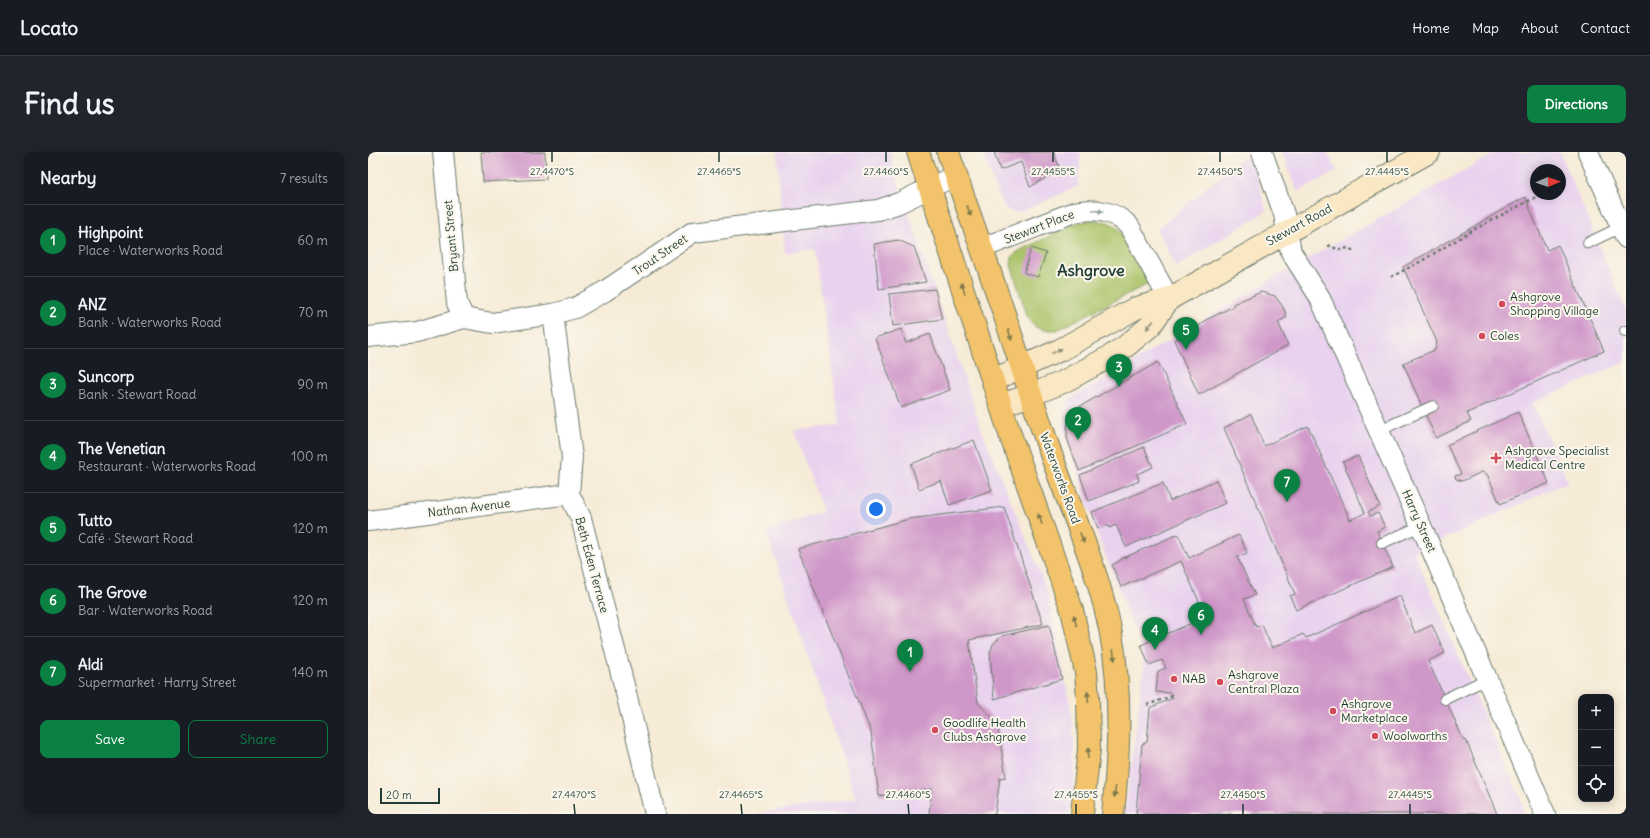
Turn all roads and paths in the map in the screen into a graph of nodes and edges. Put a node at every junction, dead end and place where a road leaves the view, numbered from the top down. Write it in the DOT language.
graph roads {
  1 [pos="443,152"];
  2 [pos="918,152"];
  3 [pos="948,152"];
  4 [pos="1262,152"];
  5 [pos="1429,152"];
  6 [pos="1588,152"];
  7 [pos="956,175"];
  8 [pos="929,188"];
  9 [pos="1530,200"];
  10 [pos="1287,232"];
  11 [pos="1624,233"];
  12 [pos="1588,244"];
  13 [pos="1328,245"];
  14 [pos="982,248"];
  15 [pos="1354,251"];
  16 [pos="1391,277"];
  17 [pos="1170,299"];
  18 [pos="554,314"];
  19 [pos="464,318"];
  20 [pos="368,337"];
  21 [pos="1021,368"];
  22 [pos="992,380"];
  23 [pos="1032,395"];
  24 [pos="1001,405"];
  25 [pos="1433,406"];
  26 [pos="1380,430"];
  27 [pos="570,494"];
  28 [pos="368,520"];
  29 [pos="1421,526"];
  30 [pos="1382,543"];
  31 [pos="1488,679"];
  32 [pos="1172,696"];
  33 [pos="1445,699"];
  34 [pos="1147,705"];
  35 [pos="655,814"];
  36 [pos="1082,814"];
  37 [pos="1113,814"];
  38 [pos="1546,814"];
  1 -- 19 [label="street, Bryant Street"];
  2 -- 8 [label="main road"];
  3 -- 7 [label="main road, Waterworks Road"];
  4 -- 10 [label="street, Harry Street"];
  5 -- 10 [label="main road, Stewart Road"];
  6 -- 11 [label="street"];
  7 -- 8 [label="street, Trout Street"];
  7 -- 14 [label="main road, Waterworks Road, one-way"];
  8 -- 18 [label="street, Trout Street"];
  22 -- 8 [label="main road, one-way"];
  9 -- 16 [label="path"];
  10 -- 17 [label="main road, Stewart Road"];
  10 -- 26 [label="street, Harry Street"];
  11 -- 12 [label="lane"];
  13 -- 15 [label="path"];
  14 -- 17 [label="street, Stewart Place, one-way"];
  14 -- 21 [label="main road, Waterworks Road, one-way"];
  21 -- 17 [label="main road, Stewart Road, one-way"];
  17 -- 23 [label="main road, Stewart Road, one-way"];
  18 -- 19 [label="street, Trout Street"];
  18 -- 27 [label="street, Beth Eden Terrace"];
  19 -- 20 [label="street, Trout Street"];
  21 -- 22 [label="main road, Stewart Road"];
  21 -- 23 [label="main road, Waterworks Road"];
  22 -- 24 [label="main road"];
  23 -- 24 [label="main road, Stewart Road"];
  23 -- 37 [label="main road, Waterworks Road, one-way"];
  36 -- 24 [label="main road, one-way"];
  25 -- 26 [label="lane"];
  26 -- 29 [label="street, Harry Street"];
  27 -- 28 [label="street, Nathan Avenue"];
  27 -- 35 [label="street, Beth Eden Terrace"];
  29 -- 30 [label="lane"];
  29 -- 31 [label="street, Harry Street"];
  31 -- 33 [label="lane"];
  31 -- 38 [label="street, Harry Street"];
  32 -- 34 [label="path"];
}
